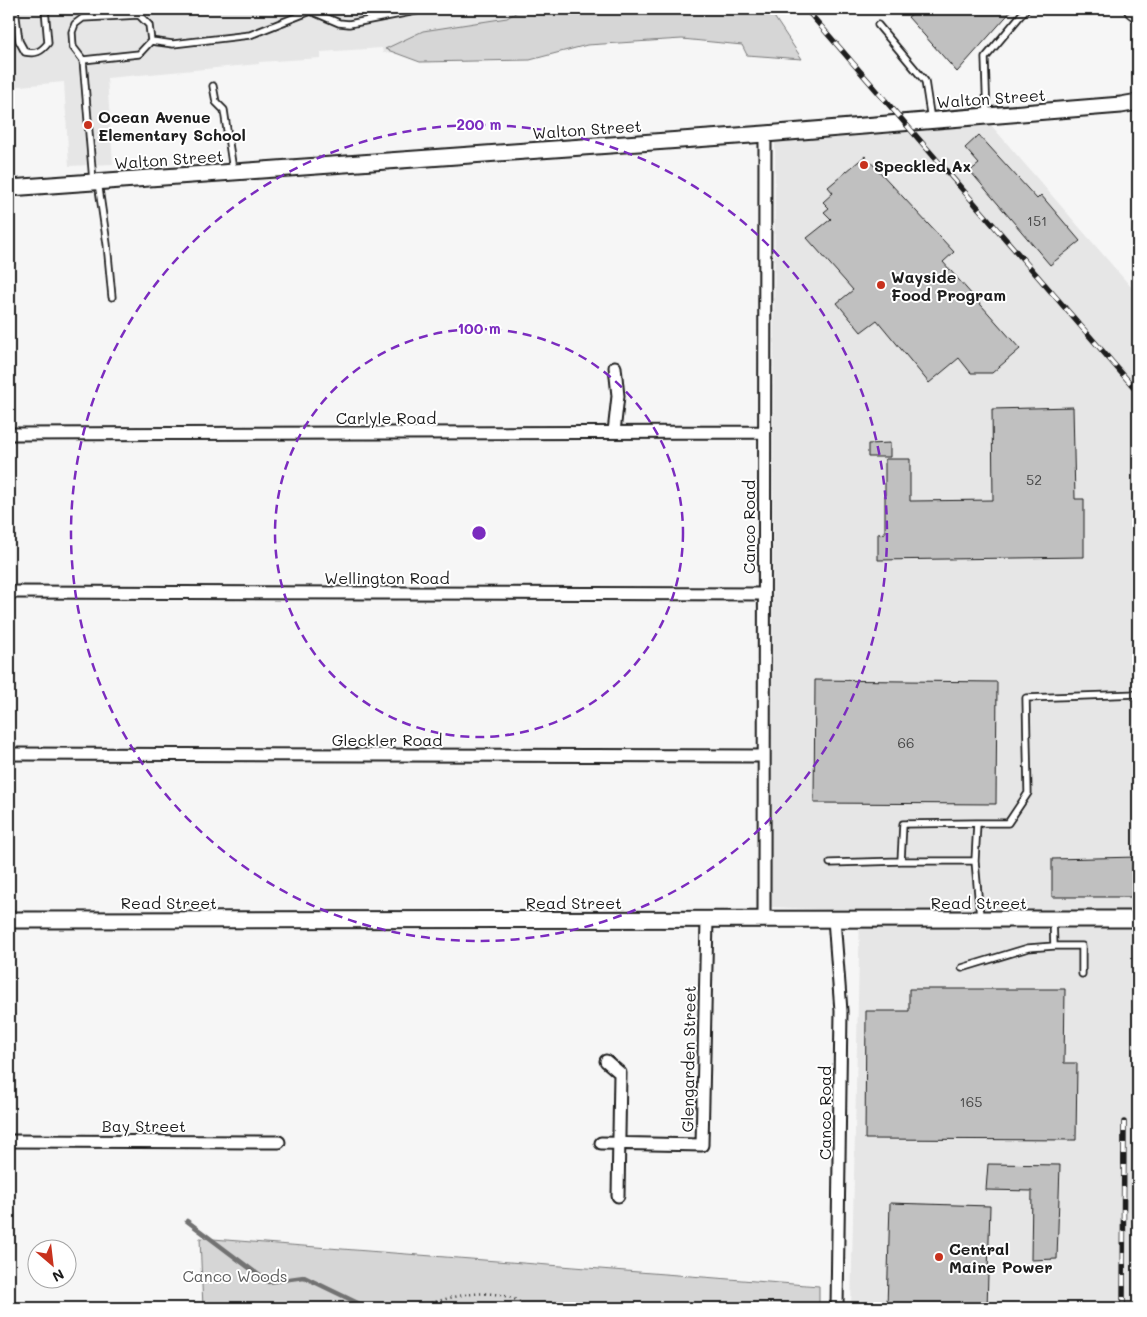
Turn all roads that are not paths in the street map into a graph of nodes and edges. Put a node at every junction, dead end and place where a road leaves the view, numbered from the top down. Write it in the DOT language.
graph roads {
  1 [pos="15,9"];
  2 [pos="44,9"];
  3 [pos="426,9"];
  4 [pos="1026,9"];
  5 [pos="1134,9"];
  6 [pos="313,10"];
  7 [pos="1138,12"];
  8 [pos="878,25"];
  9 [pos="152,41"];
  10 [pos="83,60"];
  11 [pos="213,86"];
  12 [pos="1138,102"];
  13 [pos="987,116"];
  14 [pos="931,120"];
  15 [pos="765,134"];
  16 [pos="233,172"];
  17 [pos="95,182"];
  18 [pos="9,188"];
  19 [pos="112,297"];
  20 [pos="615,367"];
  21 [pos="614,432"];
  22 [pos="764,432"];
  23 [pos="9,434"];
  24 [pos="9,592"];
  25 [pos="764,594"];
  26 [pos="1138,694"];
  27 [pos="9,754"];
  28 [pos="764,756"];
  29 [pos="977,822"];
  30 [pos="901,861"];
  31 [pos="976,861"];
  32 [pos="830,863"];
  33 [pos="764,919"];
  34 [pos="834,919"];
  35 [pos="980,919"];
  36 [pos="1053,919"];
  37 [pos="1138,919"];
  38 [pos="9,920"];
  39 [pos="707,920"];
  40 [pos="1054,946"];
  41 [pos="962,968"];
  42 [pos="1082,974"];
  43 [pos="606,1061"];
  44 [pos="9,1141"];
  45 [pos="279,1142"];
  46 [pos="601,1143"];
  47 [pos="619,1143"];
  48 [pos="618,1196"];
  49 [pos="838,1308"];
  1 -- 2 [label="lane"];
  3 -- 6 [label="lane"];
  4 -- 13 [label="lane"];
  5 -- 7 [label="highway"];
  6 -- 9 [label="lane"];
  8 -- 14 [label="lane"];
  9 -- 10 [label="lane"];
  9 -- 10 [label="lane"];
  10 -- 17 [label="lane"];
  11 -- 16 [label="lane"];
  12 -- 13 [label="street, Walton Street"];
  13 -- 14 [label="street, Walton Street"];
  14 -- 15 [label="street, Walton Street"];
  15 -- 16 [label="street, Walton Street"];
  15 -- 22 [label="street, Canco Road"];
  16 -- 17 [label="street, Walton Street"];
  17 -- 18 [label="street, Walton Street"];
  17 -- 19 [label="lane"];
  20 -- 21 [label="street"];
  21 -- 22 [label="street, Carlyle Road"];
  21 -- 23 [label="street, Carlyle Road"];
  22 -- 25 [label="street, Canco Road"];
  24 -- 25 [label="street, Wellington Road"];
  25 -- 28 [label="street, Canco Road"];
  26 -- 29 [label="lane"];
  27 -- 28 [label="street, Gleckler Road"];
  28 -- 33 [label="street, Canco Road"];
  29 -- 30 [label="lane"];
  29 -- 31 [label="lane"];
  30 -- 31 [label="lane"];
  30 -- 32 [label="lane"];
  31 -- 35 [label="lane"];
  33 -- 34 [label="street, Read Street"];
  33 -- 39 [label="street, Read Street"];
  34 -- 35 [label="street, Read Street"];
  34 -- 49 [label="street, Canco Road"];
  35 -- 36 [label="street, Read Street"];
  36 -- 37 [label="street, Read Street"];
  36 -- 40 [label="lane"];
  38 -- 39 [label="street, Read Street"];
  39 -- 47 [label="street, Glengarden Street"];
  40 -- 41 [label="lane"];
  40 -- 42 [label="lane"];
  43 -- 47 [label="street"];
  44 -- 45 [label="street, Bay Street"];
  46 -- 47 [label="street"];
  47 -- 48 [label="street"];
}
